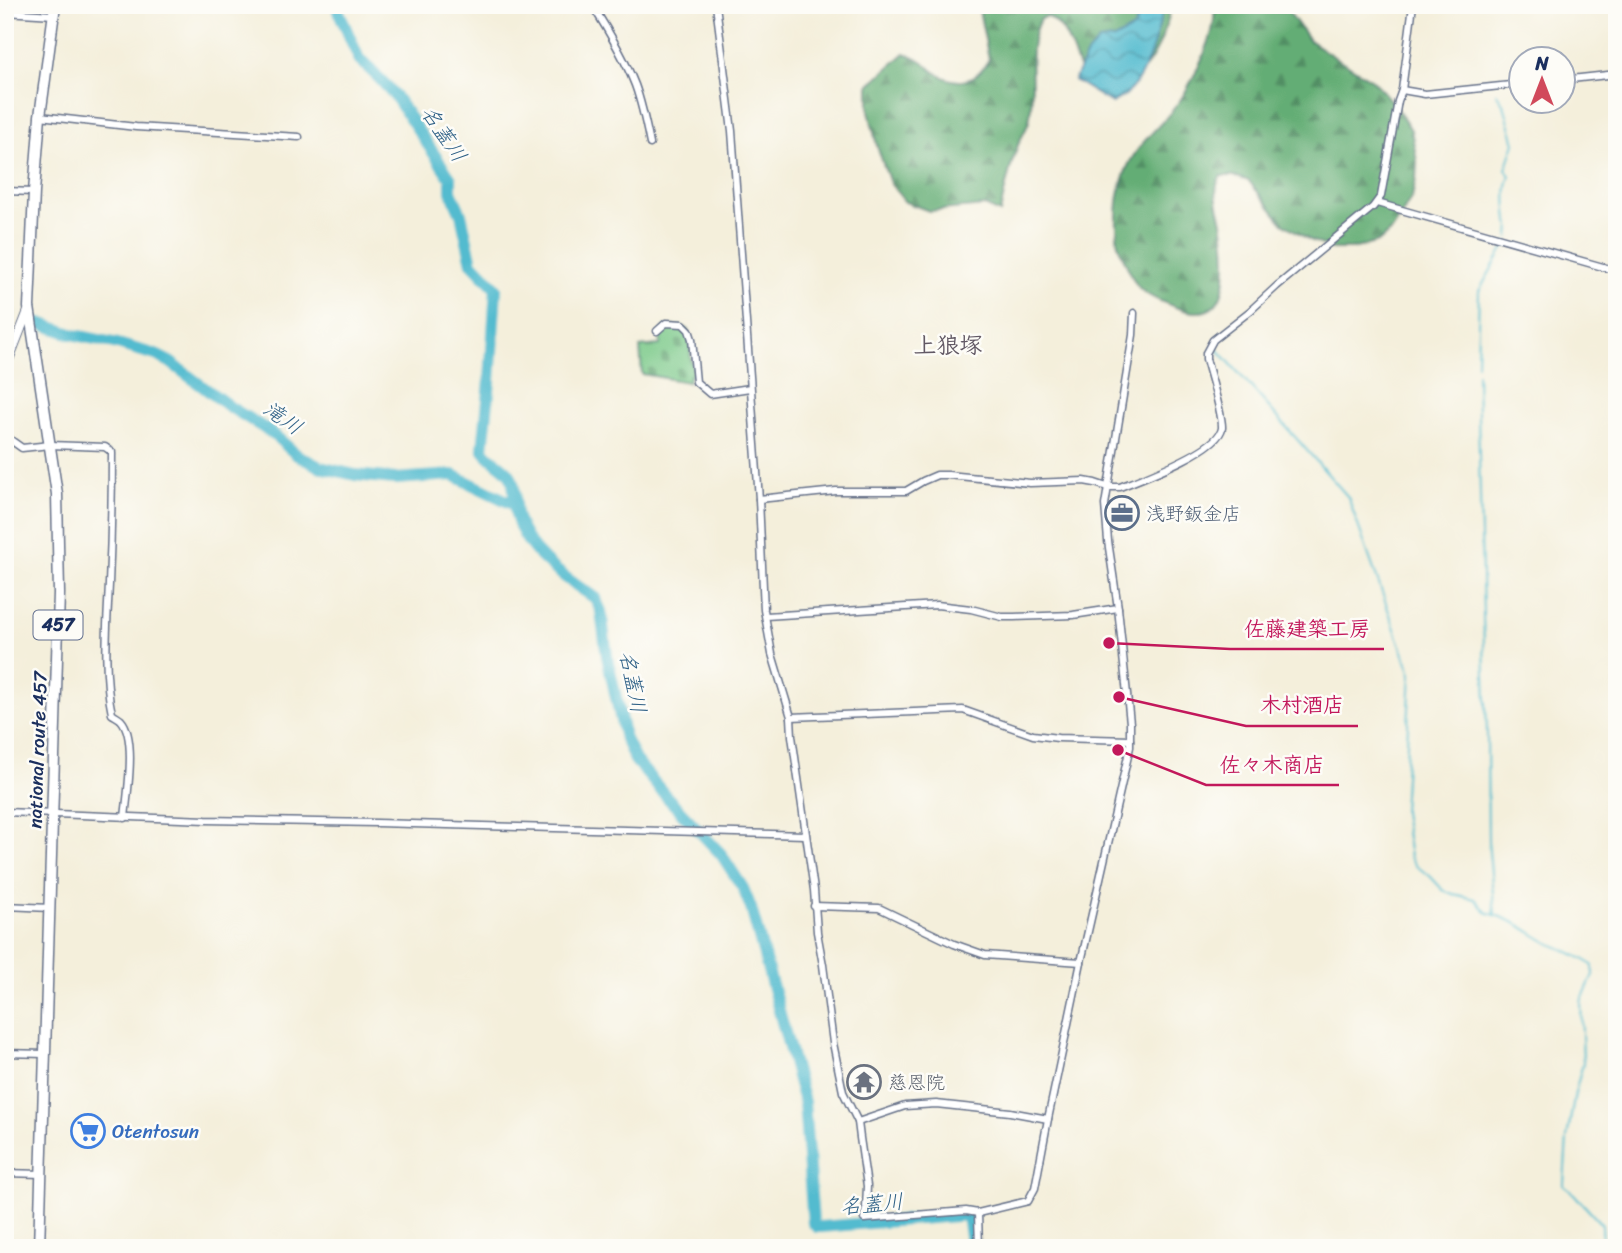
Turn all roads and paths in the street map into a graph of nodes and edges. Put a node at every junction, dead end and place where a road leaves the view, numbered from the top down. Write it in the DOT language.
graph roads {
  1 [pos="592,5"];
  2 [pos="716,5"];
  3 [pos="1413,5"];
  4 [pos="55,10"];
  5 [pos="5,12"];
  6 [pos="1617,74"];
  7 [pos="1576,79"];
  8 [pos="1506,85"];
  9 [pos="1402,90"];
  10 [pos="40,116"];
  11 [pos="299,137"];
  12 [pos="650,144"];
  13 [pos="5,191"];
  14 [pos="34,192"];
  15 [pos="1377,202"];
  16 [pos="1617,271"];
  17 [pos="30,307"];
  18 [pos="1134,313"];
  19 [pos="657,331"];
  20 [pos="5,370"];
  21 [pos="750,388"];
  22 [pos="5,436"];
  23 [pos="50,445"];
  24 [pos="1107,487"];
  25 [pos="759,499"];
  26 [pos="1118,608"];
  27 [pos="765,616"];
  28 [pos="791,717"];
  29 [pos="1130,740"];
  30 [pos="5,812"];
  31 [pos="53,813"];
  32 [pos="125,818"];
  33 [pos="805,835"];
  34 [pos="6,906"];
  35 [pos="814,906"];
  36 [pos="50,908"];
  37 [pos="1081,962"];
  38 [pos="5,970"];
  39 [pos="5,1053"];
  40 [pos="46,1055"];
  41 [pos="1048,1119"];
  42 [pos="858,1122"];
  43 [pos="5,1173"];
  44 [pos="42,1174"];
  45 [pos="978,1213"];
  46 [pos="40,1248"];
  47 [pos="979,1248"];
  1 -- 12 [label="street"];
  2 -- 21 [label="street"];
  3 -- 9 [label="street"];
  4 -- 5 [label="street"];
  4 -- 10 [label="highway, national route 457 / 457"];
  6 -- 7 [label="street"];
  8 -- 9 [label="street"];
  9 -- 15 [label="street"];
  10 -- 11 [label="street"];
  10 -- 14 [label="highway, national route 457 / 457"];
  13 -- 14 [label="street"];
  14 -- 17 [label="highway, national route 457 / 457"];
  15 -- 16 [label="street"];
  15 -- 24 [label="street"];
  17 -- 20 [label="street"];
  17 -- 23 [label="highway, national route 457 / 457"];
  18 -- 24 [label="street"];
  19 -- 21 [label="street"];
  21 -- 25 [label="street"];
  22 -- 23 [label="street"];
  23 -- 31 [label="highway, national route 457 / 457"];
  23 -- 32 [label="street"];
  24 -- 25 [label="street"];
  24 -- 26 [label="street"];
  25 -- 27 [label="street"];
  26 -- 27 [label="street"];
  26 -- 29 [label="street"];
  27 -- 28 [label="street"];
  28 -- 29 [label="street"];
  28 -- 33 [label="street"];
  29 -- 37 [label="street"];
  30 -- 31 [label="street"];
  31 -- 32 [label="street"];
  31 -- 36 [label="highway, national route 457 / 457"];
  32 -- 33 [label="street"];
  33 -- 35 [label="street"];
  34 -- 36 [label="street"];
  34 -- 38 [label="street"];
  35 -- 37 [label="street"];
  35 -- 42 [label="street"];
  36 -- 40 [label="highway, national route 457 / 457"];
  37 -- 41 [label="street"];
  39 -- 40 [label="street"];
  40 -- 44 [label="highway, national route 457 / 457"];
  41 -- 42 [label="street"];
  41 -- 45 [label="street"];
  42 -- 45 [label="street"];
  43 -- 44 [label="street"];
  44 -- 46 [label="highway, national route 457 / 457"];
  45 -- 47 [label="street"];
}
